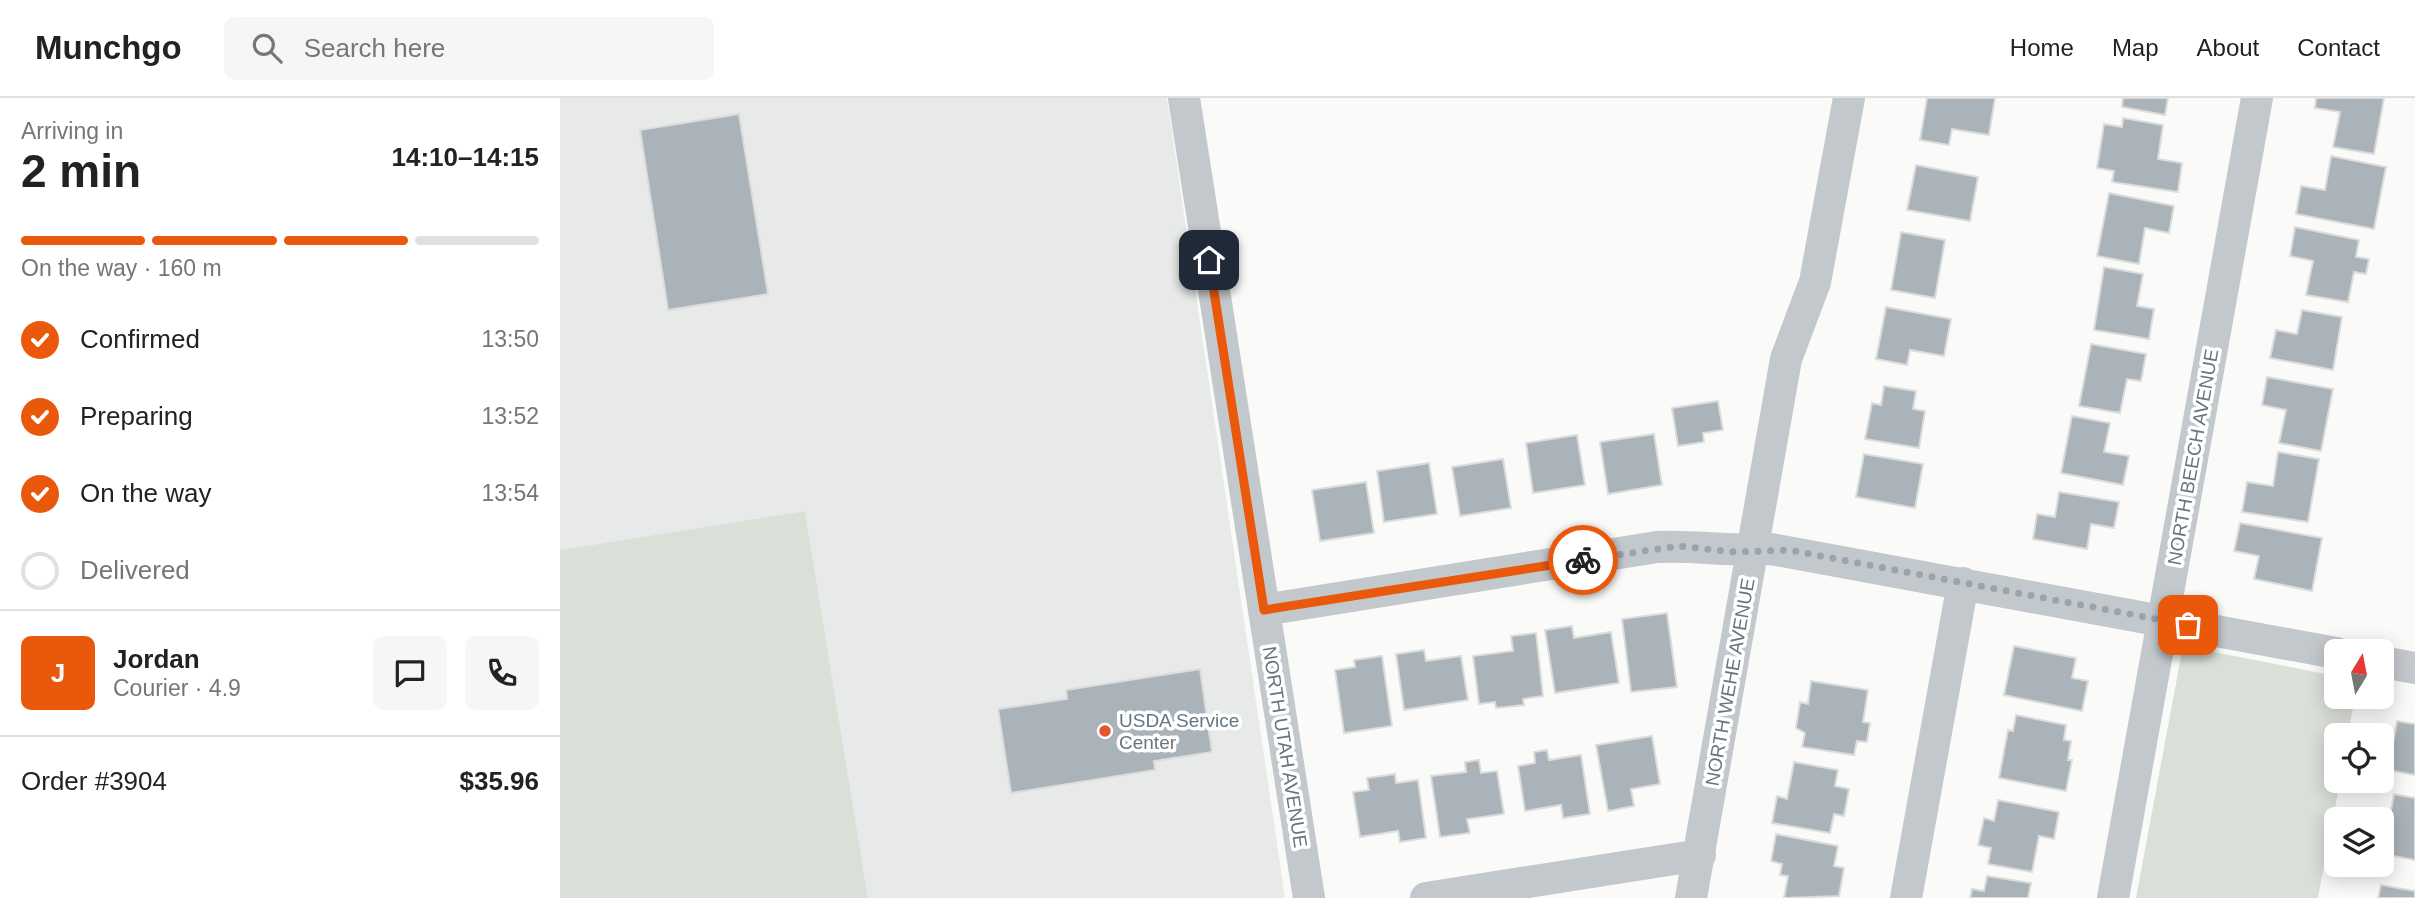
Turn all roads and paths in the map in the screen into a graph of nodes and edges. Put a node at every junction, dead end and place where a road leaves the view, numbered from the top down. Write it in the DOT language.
graph roads {
  1 [pos="1184,98"];
  2 [pos="1849,98"];
  3 [pos="2257,98"];
  4 [pos="1754,550"];
  5 [pos="1963,583"];
  6 [pos="1264,610"];
  7 [pos="2163,621"];
  8 [pos="2324,651"];
  9 [pos="2394,664"];
  10 [pos="2415,668"];
  11 [pos="1700,855"];
  12 [pos="1308,898"];
  13 [pos="1426,898"];
  14 [pos="1692,898"];
  15 [pos="1906,898"];
  16 [pos="2113,898"];
  1 -- 6 [label="street, NORTH UTAH AVENUE"];
  2 -- 4 [label="street, NORTH WEHE AVENUE"];
  3 -- 7 [label="street, NORTH BEECH AVENUE"];
  4 -- 5 [label="street"];
  4 -- 6 [label="street"];
  4 -- 11 [label="street, NORTH WEHE AVENUE"];
  5 -- 7 [label="street"];
  5 -- 15 [label="street"];
  6 -- 12 [label="street, NORTH UTAH AVENUE"];
  7 -- 8 [label="street"];
  7 -- 16 [label="street, NORTH BEECH AVENUE"];
  9 -- 10 [label="street"];
  11 -- 13 [label="street"];
  11 -- 14 [label="street, NORTH WEHE AVENUE"];
}
